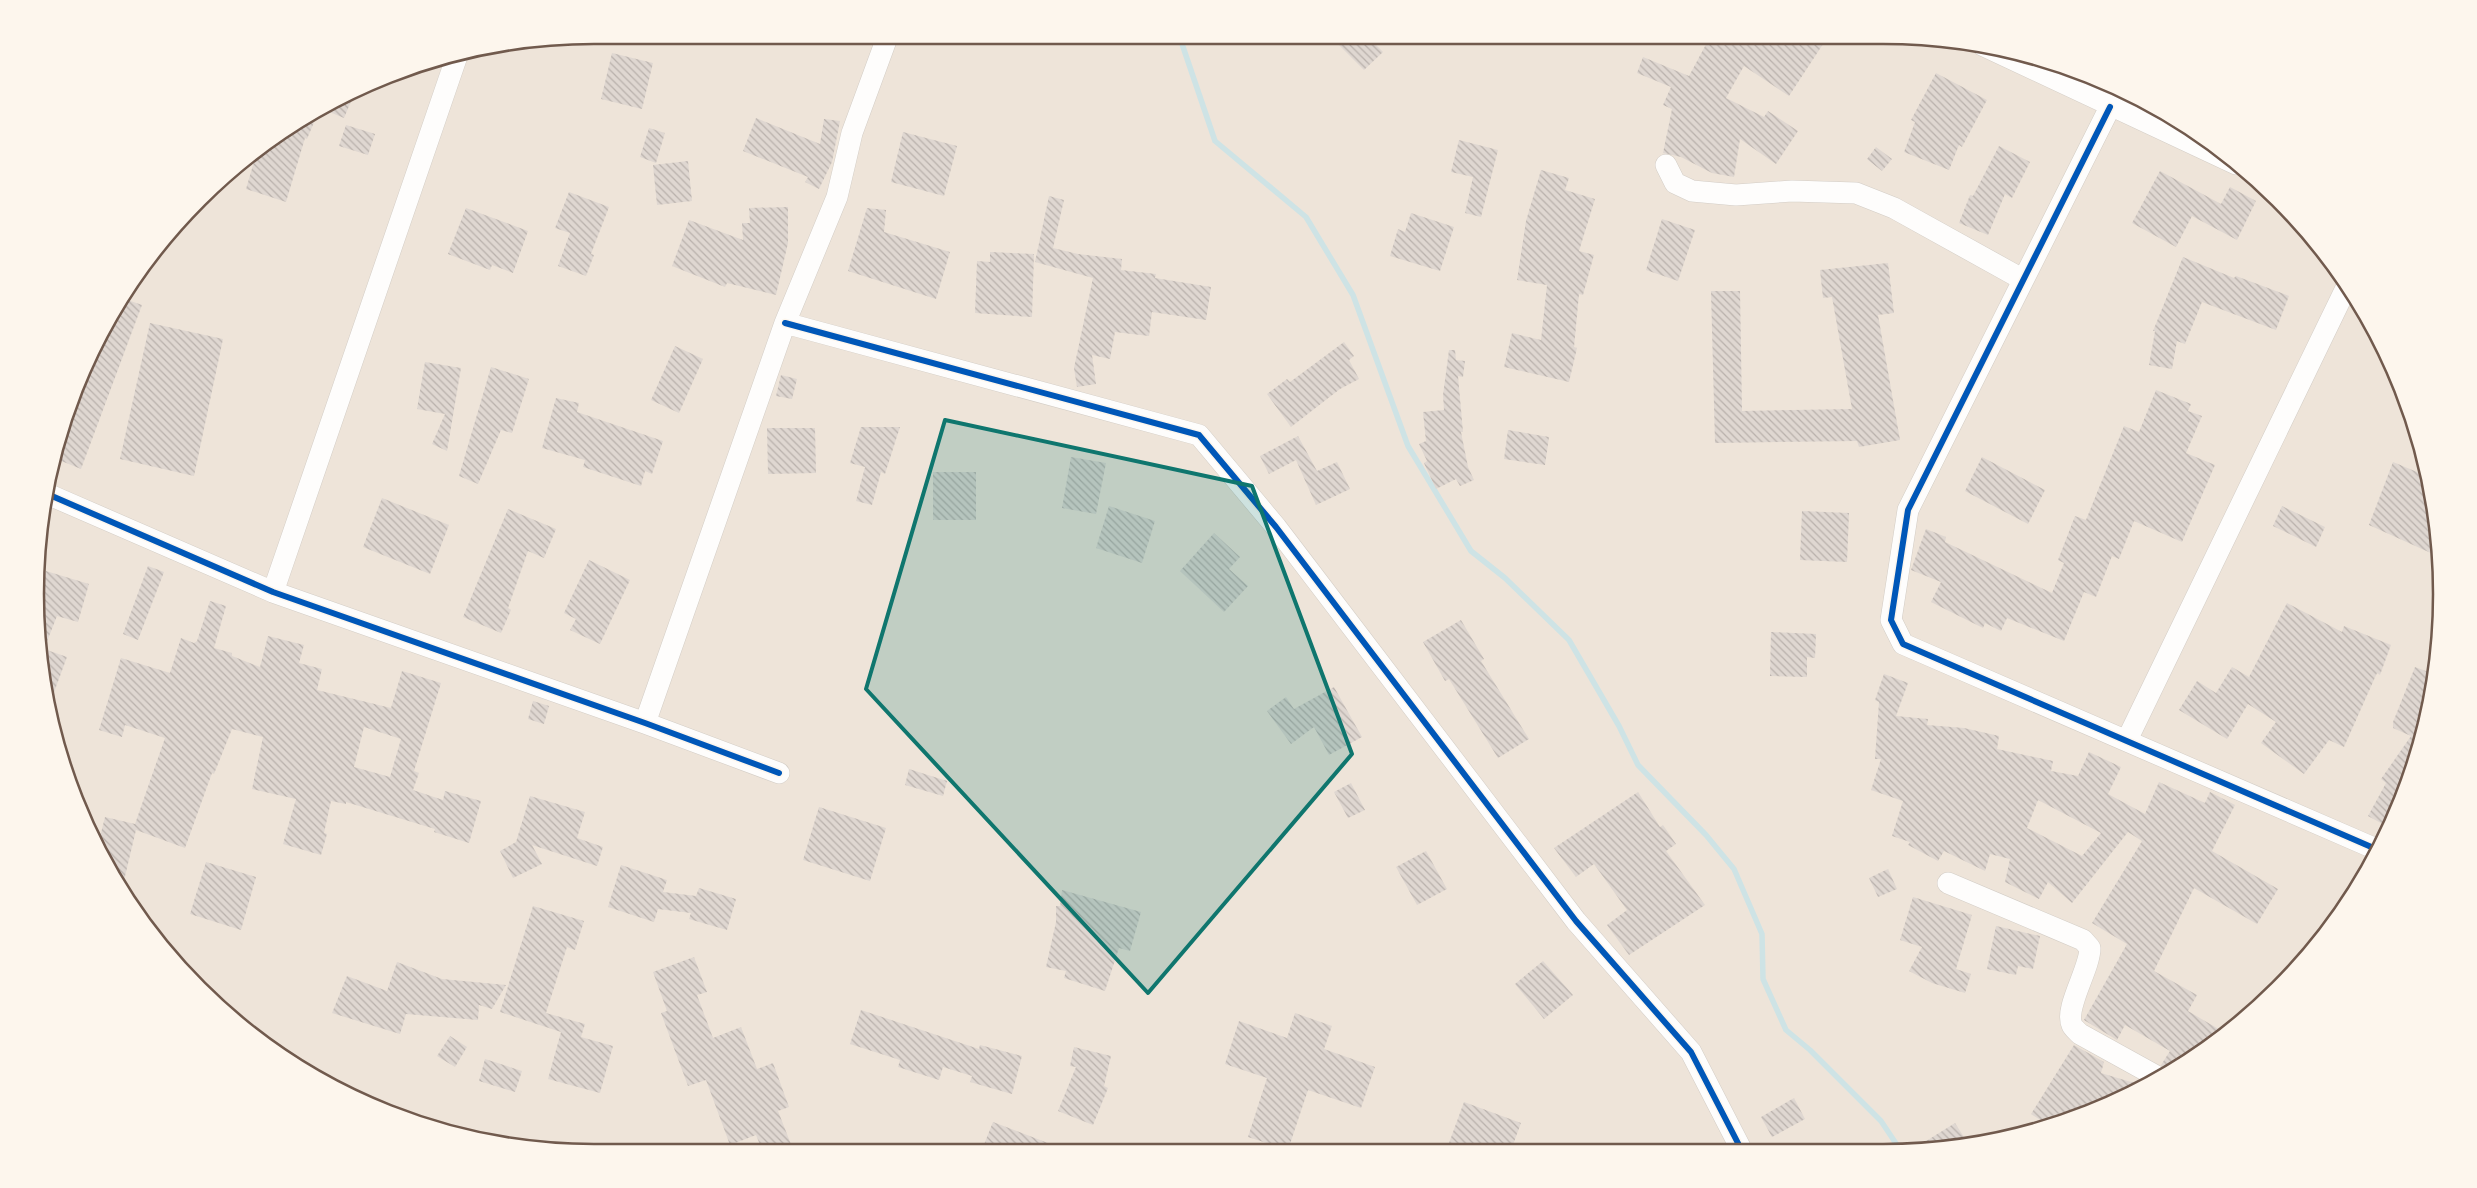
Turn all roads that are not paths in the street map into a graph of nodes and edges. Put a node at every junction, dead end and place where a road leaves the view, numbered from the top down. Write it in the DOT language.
graph roads {
  1 [pos="885,44"];
  2 [pos="2010,59"];
  3 [pos="455,61"];
  4 [pos="2110,107"];
  5 [pos="2214,154"];
  6 [pos="1666,166"];
  7 [pos="2022,279"];
  8 [pos="2344,293"];
  9 [pos="784,322"];
  10 [pos="52,496"];
  11 [pos="273,592"];
  12 [pos="645,723"];
  13 [pos="2127,740"];
  14 [pos="779,773"];
  15 [pos="2372,847"];
  16 [pos="1948,883"];
  17 [pos="2152,1074"];
  18 [pos="1738,1144"];
  1 -- 9 [label="street"];
  2 -- 4 [label="street"];
  3 -- 11 [label="street"];
  4 -- 5 [label="street"];
  4 -- 7 [label="street"];
  6 -- 7 [label="street"];
  7 -- 13 [label="street"];
  8 -- 13 [label="street"];
  9 -- 12 [label="street"];
  9 -- 18 [label="street"];
  10 -- 11 [label="street"];
  11 -- 12 [label="street"];
  12 -- 14 [label="street"];
  13 -- 15 [label="street"];
  16 -- 17 [label="street"];
}
